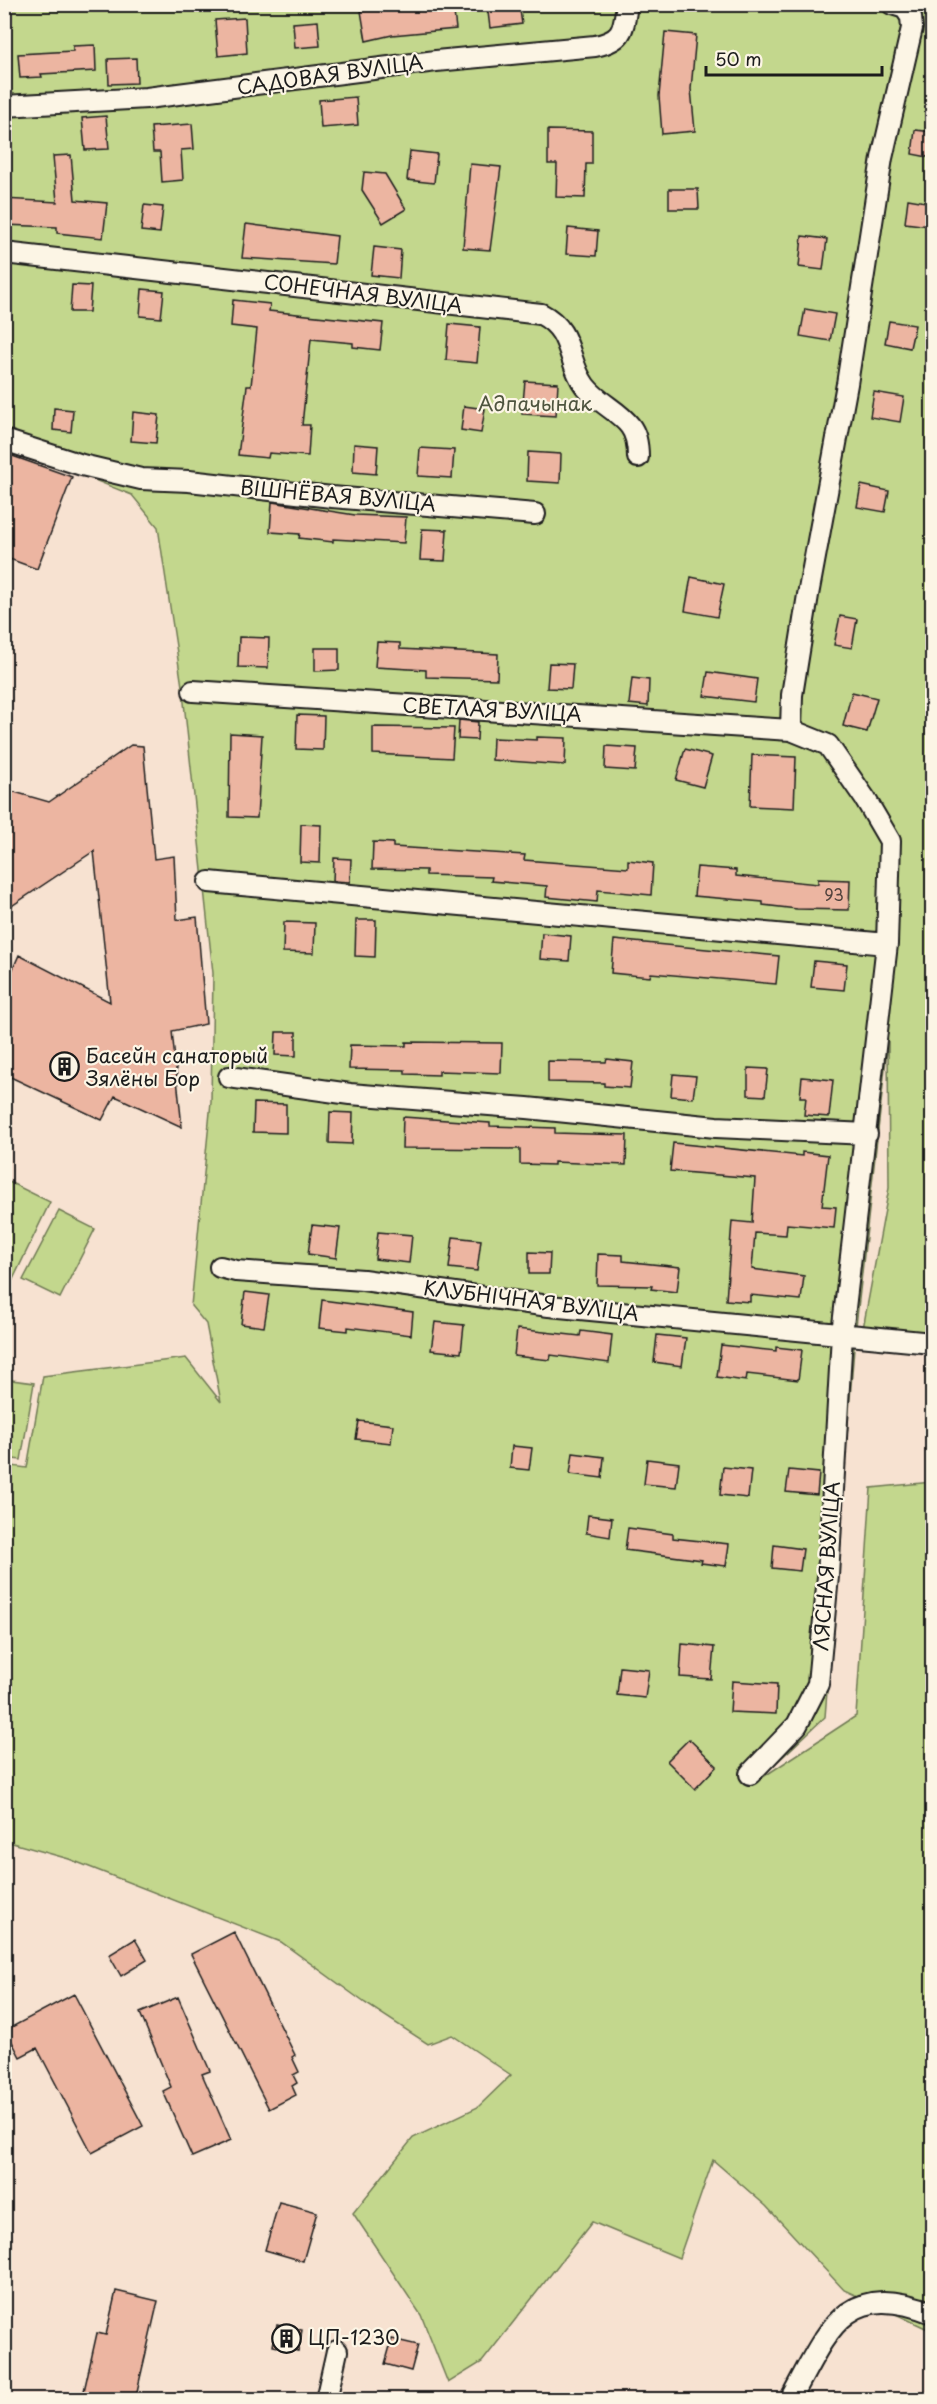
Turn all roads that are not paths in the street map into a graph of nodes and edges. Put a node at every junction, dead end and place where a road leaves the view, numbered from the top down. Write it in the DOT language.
graph roads {
  1 [pos="627,4"];
  2 [pos="898,6"];
  3 [pos="4,106"];
  4 [pos="4,253"];
  5 [pos="4,440"];
  6 [pos="638,457"];
  7 [pos="535,514"];
  8 [pos="193,691"];
  9 [pos="791,730"];
  10 [pos="209,882"];
  11 [pos="887,944"];
  12 [pos="229,1077"];
  13 [pos="867,1134"];
  14 [pos="220,1266"];
  15 [pos="842,1334"];
  16 [pos="933,1343"];
  17 [pos="750,1774"];
  18 [pos="933,2313"];
  19 [pos="337,2351"];
  20 [pos="326,2400"];
  21 [pos="790,2400"];
  1 -- 3 [label="street, САДОВАЯ ВУЛІЦА"];
  2 -- 9 [label="street"];
  4 -- 6 [label="street, СОНЕЧНАЯ ВУЛІЦА"];
  5 -- 7 [label="street, ВІШНЁВАЯ ВУЛІЦА"];
  8 -- 9 [label="street, СВЕТЛАЯ ВУЛІЦА"];
  9 -- 11 [label="street, СВЕТЛАЯ ВУЛІЦА"];
  10 -- 11 [label="street"];
  11 -- 13 [label="street, ЛЯСНАЯ ВУЛІЦА"];
  12 -- 13 [label="street"];
  13 -- 15 [label="street, ЛЯСНАЯ ВУЛІЦА"];
  14 -- 15 [label="street, КЛУБНІЧНАЯ ВУЛІЦА"];
  15 -- 16 [label="street, КЛУБНІЧНАЯ ВУЛІЦА"];
  15 -- 17 [label="street, ЛЯСНАЯ ВУЛІЦА"];
  18 -- 21 [label="street"];
  19 -- 20 [label="street"];
}
